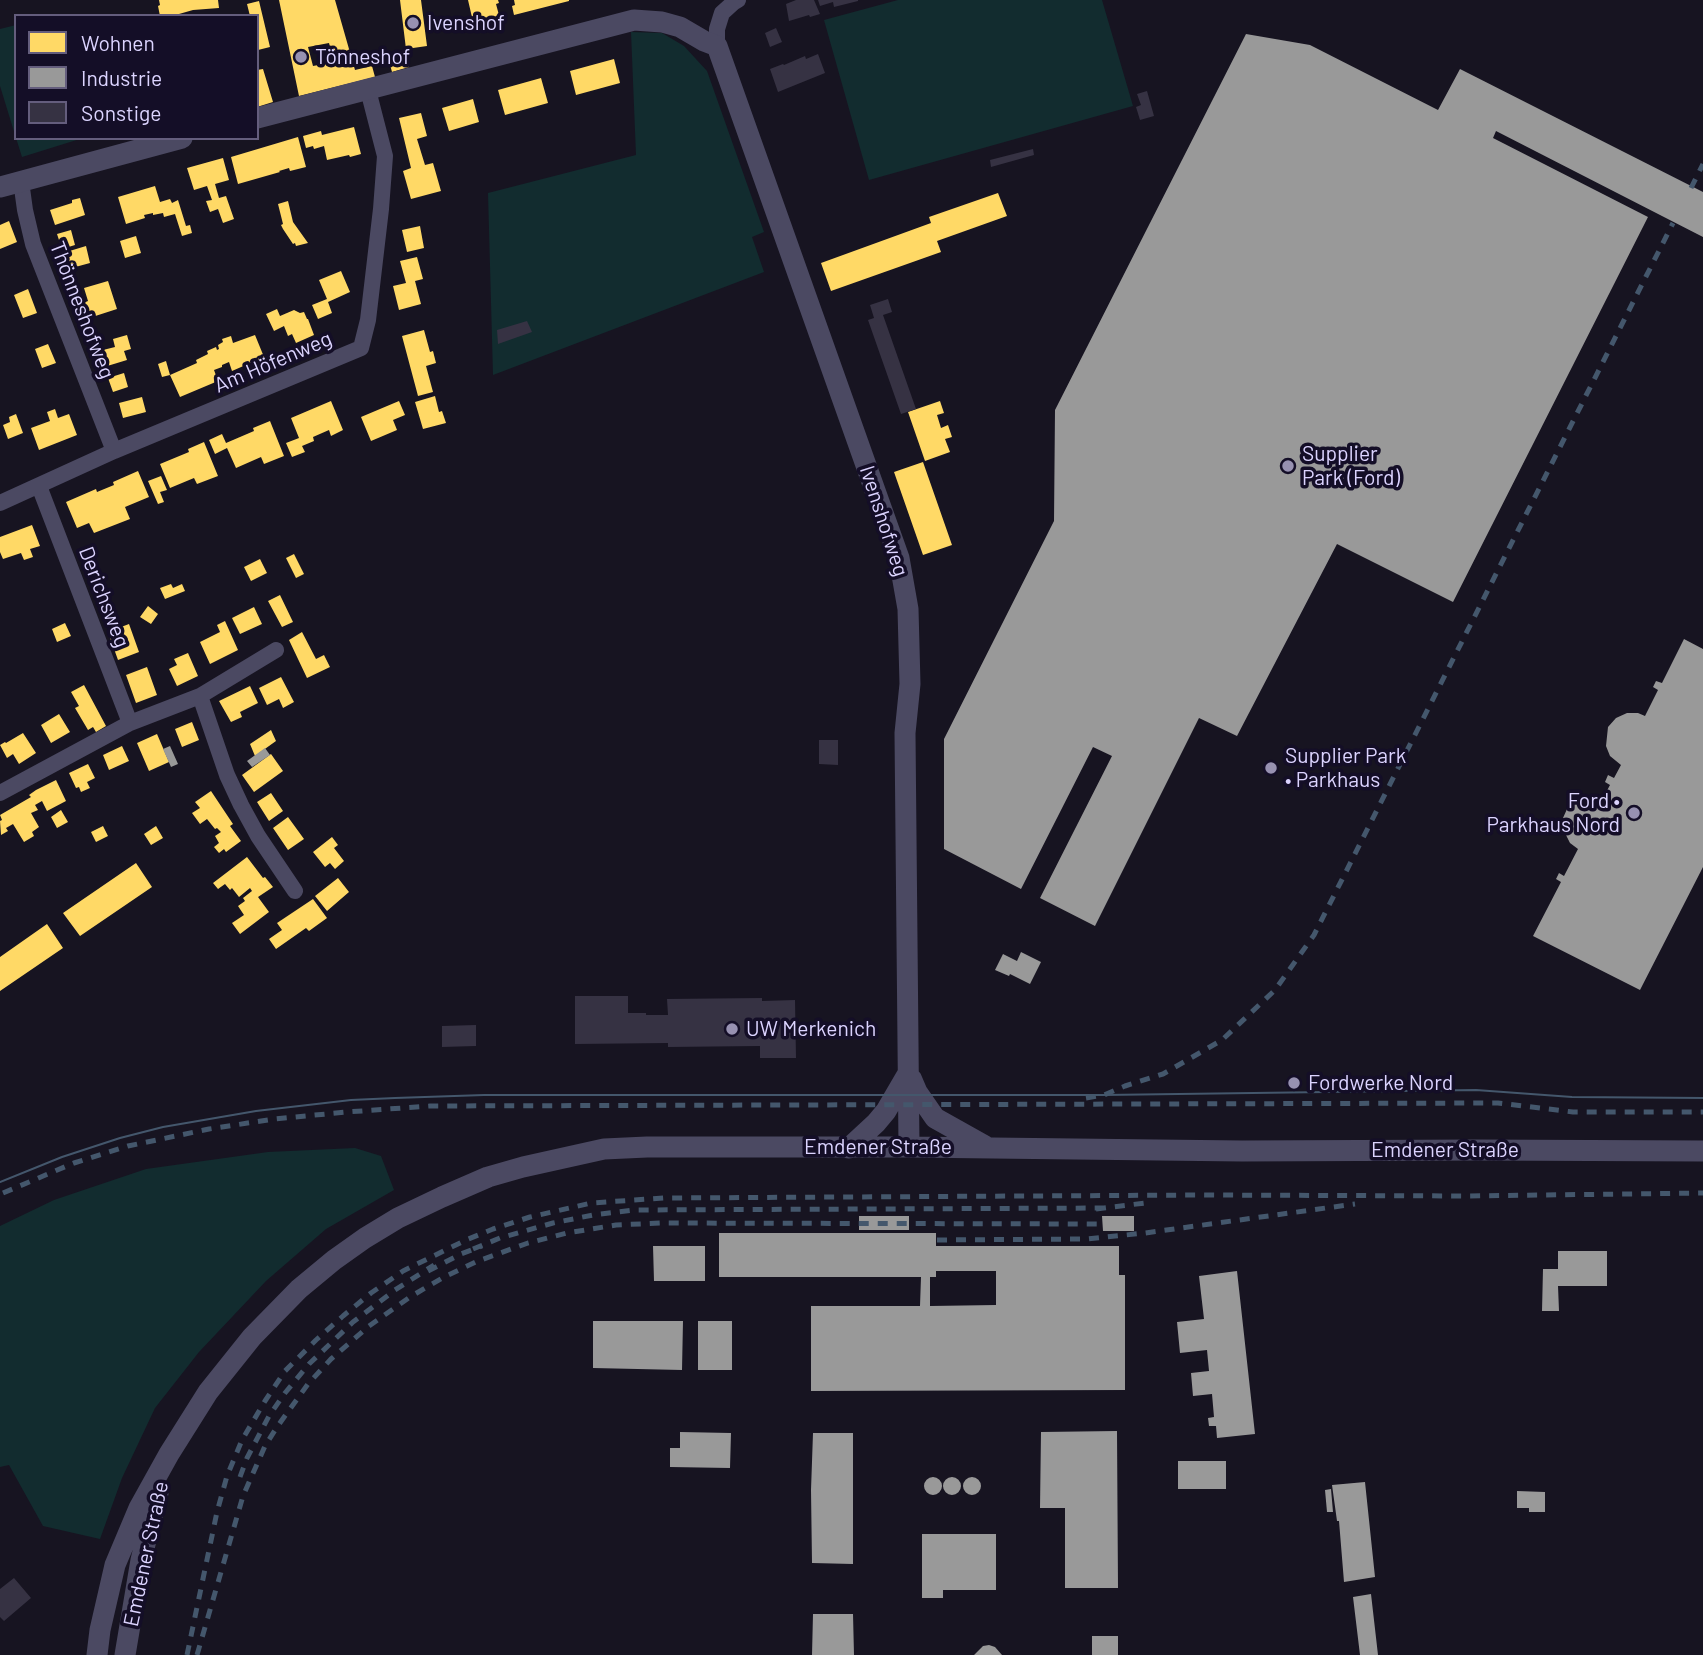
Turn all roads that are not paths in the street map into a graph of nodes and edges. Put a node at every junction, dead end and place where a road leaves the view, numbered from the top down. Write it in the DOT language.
graph roads {
  1 [pos="738,0"];
  2 [pos="718,46"];
  3 [pos="368,90"];
  4 [pos="259,117"];
  5 [pos="175,140"];
  6 [pos="10,184"];
  7 [pos="114,451"];
  8 [pos="40,486"];
  9 [pos="0,503"];
  10 [pos="275,650"];
  11 [pos="200,696"];
  12 [pos="130,723"];
  13 [pos="0,793"];
  14 [pos="295,891"];
  15 [pos="909,1073"];
  16 [pos="909,1147"];
  17 [pos="849,1148"];
  18 [pos="990,1148"];
  19 [pos="1703,1151"];
  20 [pos="169,1454"];
  21 [pos="97,1655"];
  22 [pos="125,1655"];
  1 -- 2 [label="street"];
  2 -- 3 [label="street"];
  2 -- 15 [label="street, Ivenshofweg"];
  3 -- 4 [label="street"];
  3 -- 7 [label="street, Am Höfenweg"];
  5 -- 6 [label="street"];
  6 -- 7 [label="street, Thönneshofweg"];
  7 -- 8 [label="street, Am Höfenweg"];
  8 -- 9 [label="street, Am Höfenweg"];
  8 -- 12 [label="street, Derichsweg"];
  10 -- 11 [label="street"];
  11 -- 12 [label="street"];
  11 -- 14 [label="street"];
  12 -- 13 [label="street"];
  15 -- 16 [label="street, Ivenshofweg"];
  15 -- 17 [label="street"];
  15 -- 18 [label="street"];
  16 -- 17 [label="street, Emdener Straße"];
  16 -- 18 [label="street, Emdener Straße"];
  17 -- 20 [label="street, Emdener Straße"];
  18 -- 19 [label="street, Emdener Straße"];
  20 -- 21 [label="street, Emdener Straße"];
  20 -- 22 [label="street, Emdener Straße"];
}
